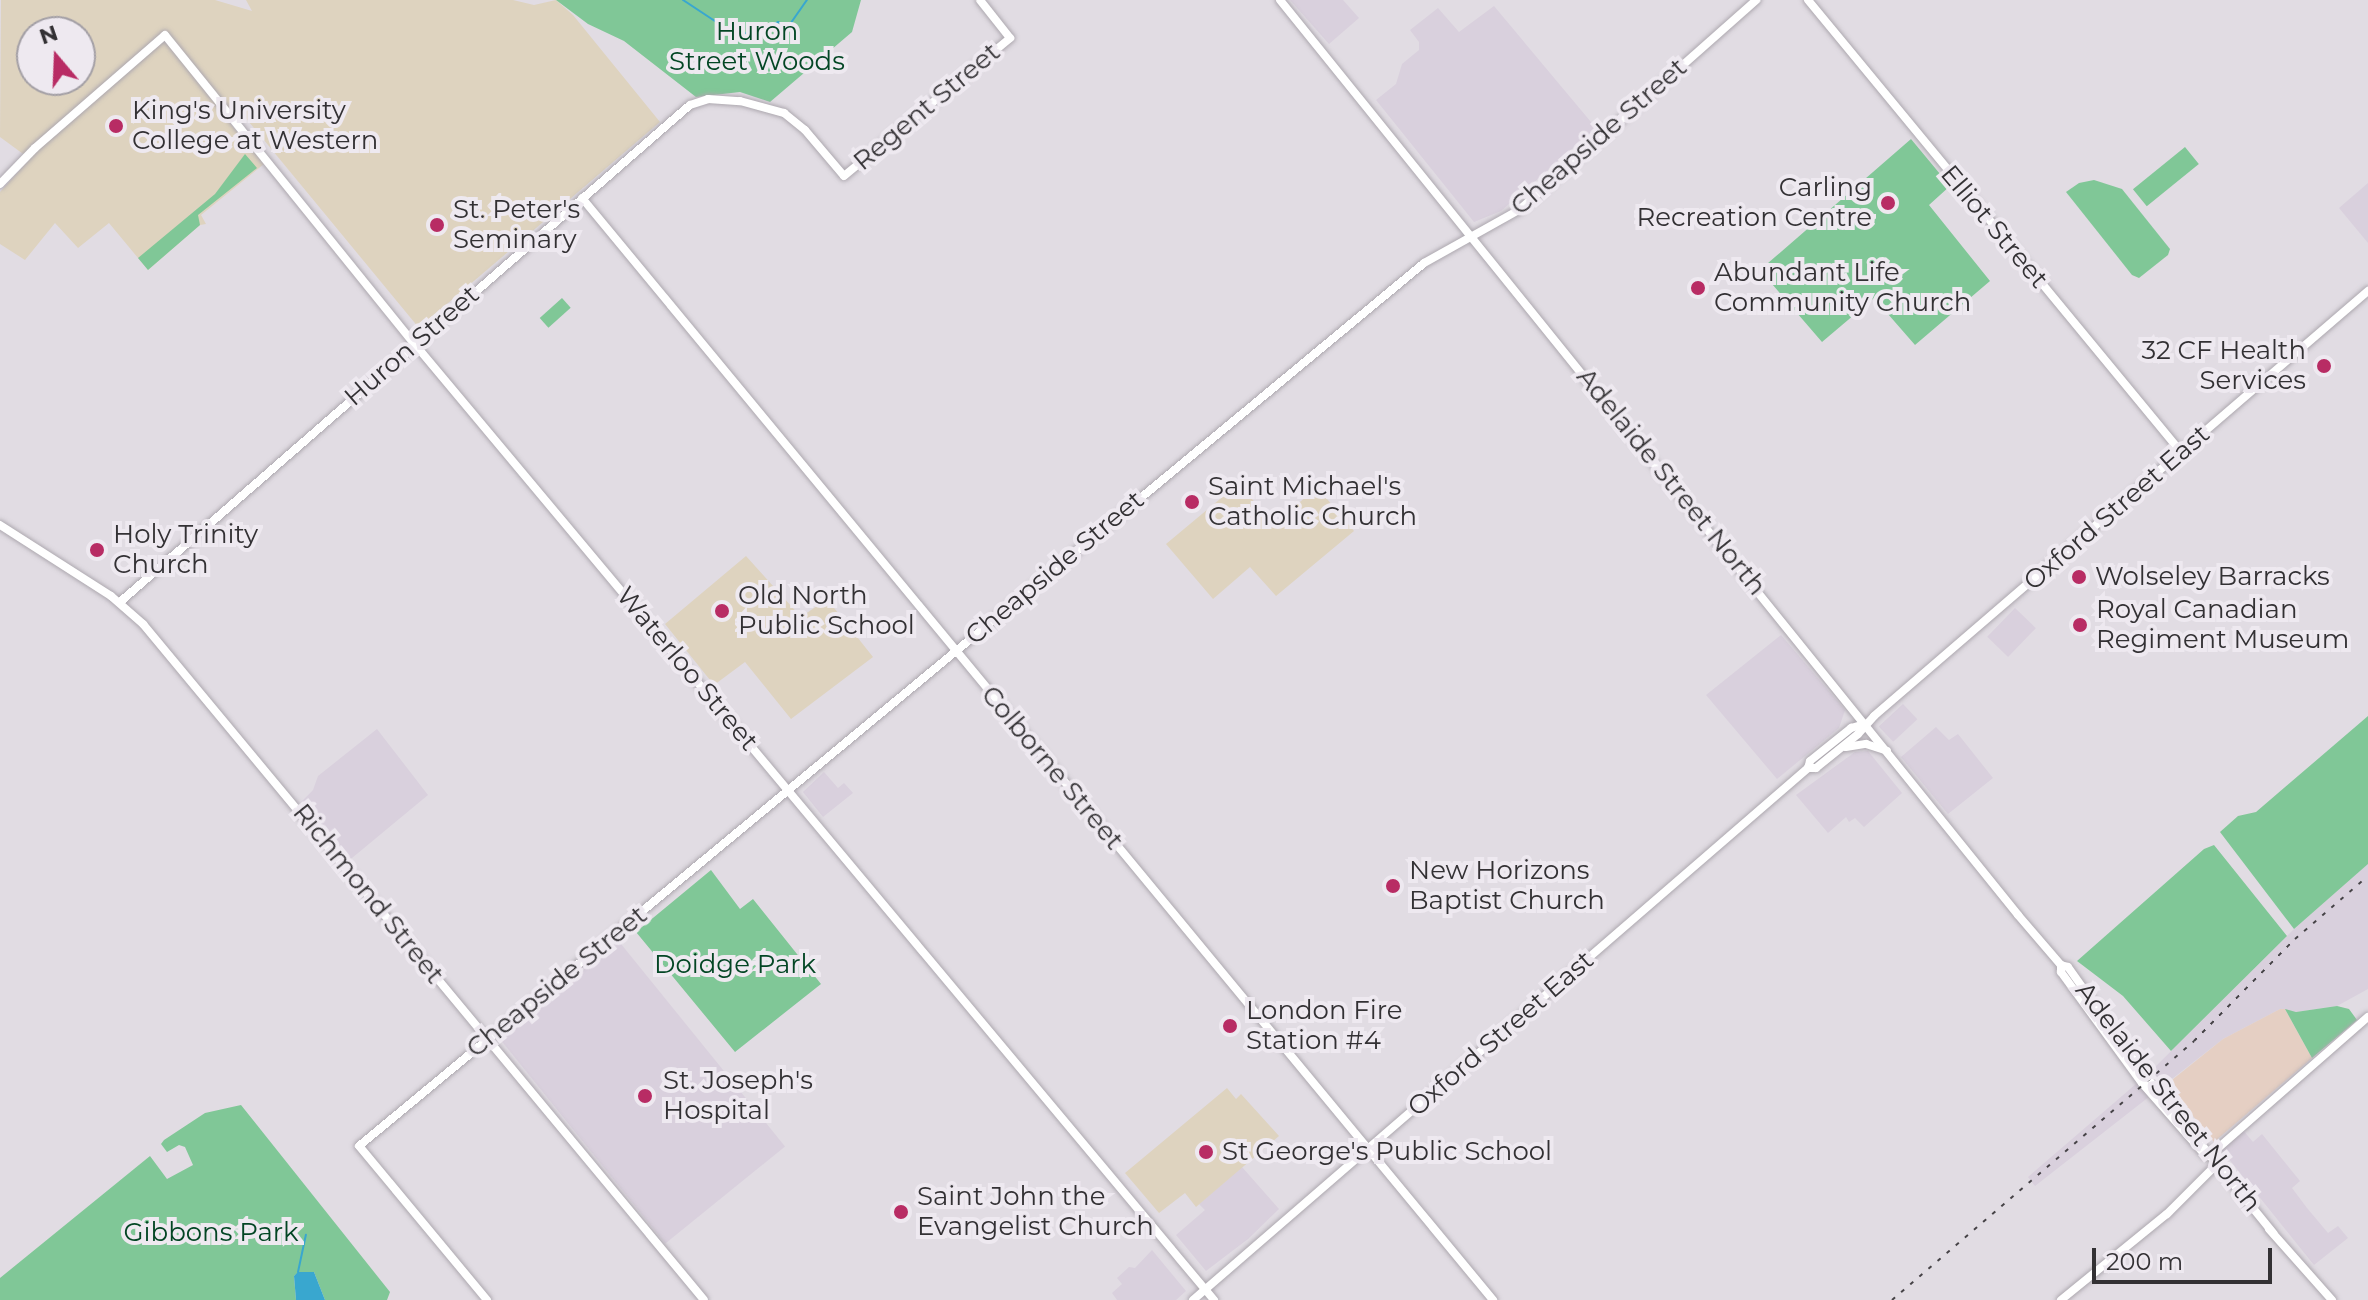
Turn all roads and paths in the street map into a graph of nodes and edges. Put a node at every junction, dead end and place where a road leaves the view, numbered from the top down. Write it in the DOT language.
graph roads {
  1 [pos="980,0"];
  2 [pos="1280,0"];
  3 [pos="1756,0"];
  4 [pos="1808,0"];
  5 [pos="708,99"];
  6 [pos="0,184"];
  7 [pos="582,198"];
  8 [pos="1470,236"];
  9 [pos="2368,291"];
  10 [pos="415,344"];
  11 [pos="2181,452"];
  12 [pos="0,525"];
  13 [pos="120,602"];
  14 [pos="955,652"];
  15 [pos="1865,724"];
  16 [pos="1841,748"];
  17 [pos="1888,752"];
  18 [pos="1808,768"];
  19 [pos="788,790"];
  20 [pos="2368,1017"];
  21 [pos="488,1039"];
  22 [pos="1367,1150"];
  23 [pos="2209,1156"];
  24 [pos="2216,1164"];
  25 [pos="1205,1290"];
  26 [pos="487,1300"];
  27 [pos="704,1300"];
  28 [pos="1193,1300"];
  29 [pos="1214,1300"];
  30 [pos="1493,1300"];
  31 [pos="2061,1300"];
  32 [pos="2332,1300"];
  1 -- 5 [label="street, Regent Street"];
  2 -- 8 [label="street, Adelaide Street North"];
  3 -- 8 [label="street, Cheapside Street"];
  4 -- 11 [label="street, Elliot Street"];
  5 -- 7 [label="street, Huron Street"];
  6 -- 10 [label="street, Waterloo Street"];
  7 -- 10 [label="street, Huron Street"];
  7 -- 14 [label="street, Colborne Street"];
  8 -- 14 [label="street, Cheapside Street"];
  8 -- 15 [label="street, Adelaide Street North"];
  9 -- 11 [label="street, Oxford Street East"];
  10 -- 13 [label="street, Huron Street"];
  10 -- 19 [label="street, Waterloo Street"];
  11 -- 15 [label="street, Oxford Street East"];
  12 -- 13 [label="street, Richmond Street"];
  13 -- 21 [label="street, Richmond Street"];
  14 -- 19 [label="street, Cheapside Street"];
  14 -- 22 [label="street, Colborne Street"];
  15 -- 16 [label="street, Oxford Street East"];
  15 -- 17 [label="street, Adelaide Street North"];
  15 -- 18 [label="street, Oxford Street East"];
  16 -- 17 [label="street"];
  16 -- 18 [label="street, Oxford Street East"];
  17 -- 23 [label="street, Adelaide Street North"];
  18 -- 22 [label="street, Oxford Street East"];
  19 -- 21 [label="street, Cheapside Street"];
  19 -- 25 [label="street, Waterloo Street"];
  20 -- 23 [label="street"];
  21 -- 26 [label="street, Cheapside Street"];
  21 -- 27 [label="street, Richmond Street"];
  22 -- 25 [label="street, Oxford Street East"];
  22 -- 30 [label="street, Colborne Street"];
  23 -- 24 [label="street, Adelaide Street North"];
  24 -- 31 [label="street"];
  24 -- 32 [label="street, Adelaide Street North"];
  25 -- 28 [label="street, Oxford Street East"];
  25 -- 29 [label="street, Waterloo Street"];
}
